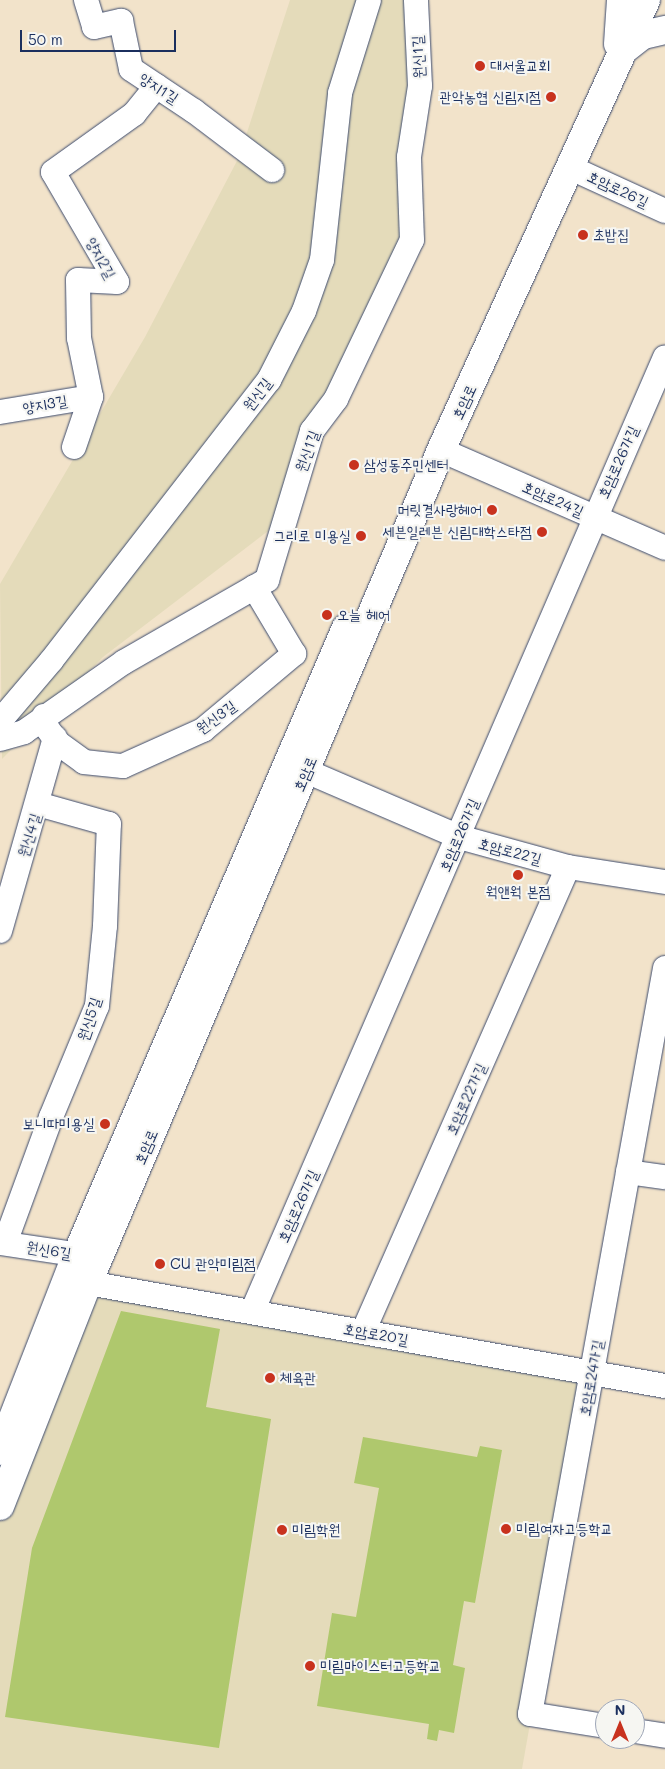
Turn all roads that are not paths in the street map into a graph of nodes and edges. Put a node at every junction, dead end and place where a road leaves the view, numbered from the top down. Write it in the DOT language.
graph roads {
  1 [pos="86,0"];
  2 [pos="369,0"];
  3 [pos="416,0"];
  4 [pos="621,0"];
  5 [pos="635,0"];
  6 [pos="646,0"];
  7 [pos="665,30"];
  8 [pos="622,46"];
  9 [pos="157,86"];
  10 [pos="571,168"];
  11 [pos="272,170"];
  12 [pos="665,211"];
  13 [pos="662,369"];
  14 [pos="90,397"];
  15 [pos="0,412"];
  16 [pos="74,446"];
  17 [pos="441,450"];
  18 [pos="594,517"];
  19 [pos="665,548"];
  20 [pos="254,587"];
  21 [pos="44,716"];
  22 [pos="0,721"];
  23 [pos="54,738"];
  24 [pos="0,739"];
  25 [pos="306,771"];
  26 [pos="38,804"];
  27 [pos="459,837"];
  28 [pos="568,867"];
  29 [pos="665,882"];
  30 [pos="0,931"];
  31 [pos="665,968"];
  32 [pos="628,1172"];
  33 [pos="665,1177"];
  34 [pos="3,1243"];
  35 [pos="88,1256"];
  36 [pos="88,1283"];
  37 [pos="252,1312"];
  38 [pos="363,1332"];
  39 [pos="592,1373"];
  40 [pos="665,1386"];
  41 [pos="0,1451"];
  42 [pos="0,1506"];
  43 [pos="595,1724"];
  44 [pos="645,1733"];
  45 [pos="665,1736"];
  1 -- 9 [label="street, 양지1길"];
  2 -- 22 [label="street, 원신길"];
  3 -- 20 [label="street, 원신1길"];
  4 -- 8 [label="main road"];
  5 -- 8 [label="main road"];
  6 -- 8 [label="main road"];
  7 -- 8 [label="main road"];
  8 -- 10 [label="main road, 호암로"];
  8 -- 35 [label="main road"];
  9 -- 11 [label="street, 양지1길"];
  9 -- 14 [label="street, 양지2길"];
  10 -- 12 [label="street, 호암로26길"];
  10 -- 17 [label="main road, 호암로"];
  13 -- 18 [label="street, 호암로26가길"];
  14 -- 15 [label="street, 양지3길"];
  14 -- 16 [label="street, 양지2길"];
  17 -- 18 [label="street, 호암로24길"];
  17 -- 25 [label="main road, 호암로"];
  18 -- 19 [label="street, 호암로24길"];
  18 -- 27 [label="street, 호암로26가길"];
  20 -- 21 [label="street, 원신1길"];
  20 -- 23 [label="street, 원신3길"];
  21 -- 23 [label="street, 원신3길"];
  21 -- 24 [label="street, 원신1길"];
  23 -- 26 [label="street, 원신4길"];
  25 -- 27 [label="street, 호암로22길"];
  25 -- 35 [label="main road, 호암로"];
  26 -- 30 [label="street, 원신4길"];
  26 -- 34 [label="street, 원신5길"];
  27 -- 28 [label="street, 호암로22길"];
  27 -- 37 [label="street, 호암로26가길"];
  28 -- 29 [label="street, 호암로22길"];
  28 -- 38 [label="street, 호암로22가길"];
  31 -- 32 [label="street, 호암로24가길"];
  32 -- 33 [label="street"];
  32 -- 39 [label="street, 호암로24가길"];
  34 -- 35 [label="street, 원신6길"];
  35 -- 36 [label="main road, 호암로"];
  35 -- 41 [label="main road"];
  36 -- 37 [label="street, 호암로20길"];
  36 -- 42 [label="main road, 호암로"];
  37 -- 38 [label="street, 호암로20길"];
  38 -- 39 [label="street, 호암로20길"];
  39 -- 40 [label="street, 호암로20길"];
  39 -- 43 [label="street, 호암로24가길"];
  44 -- 45 [label="street"];
}
